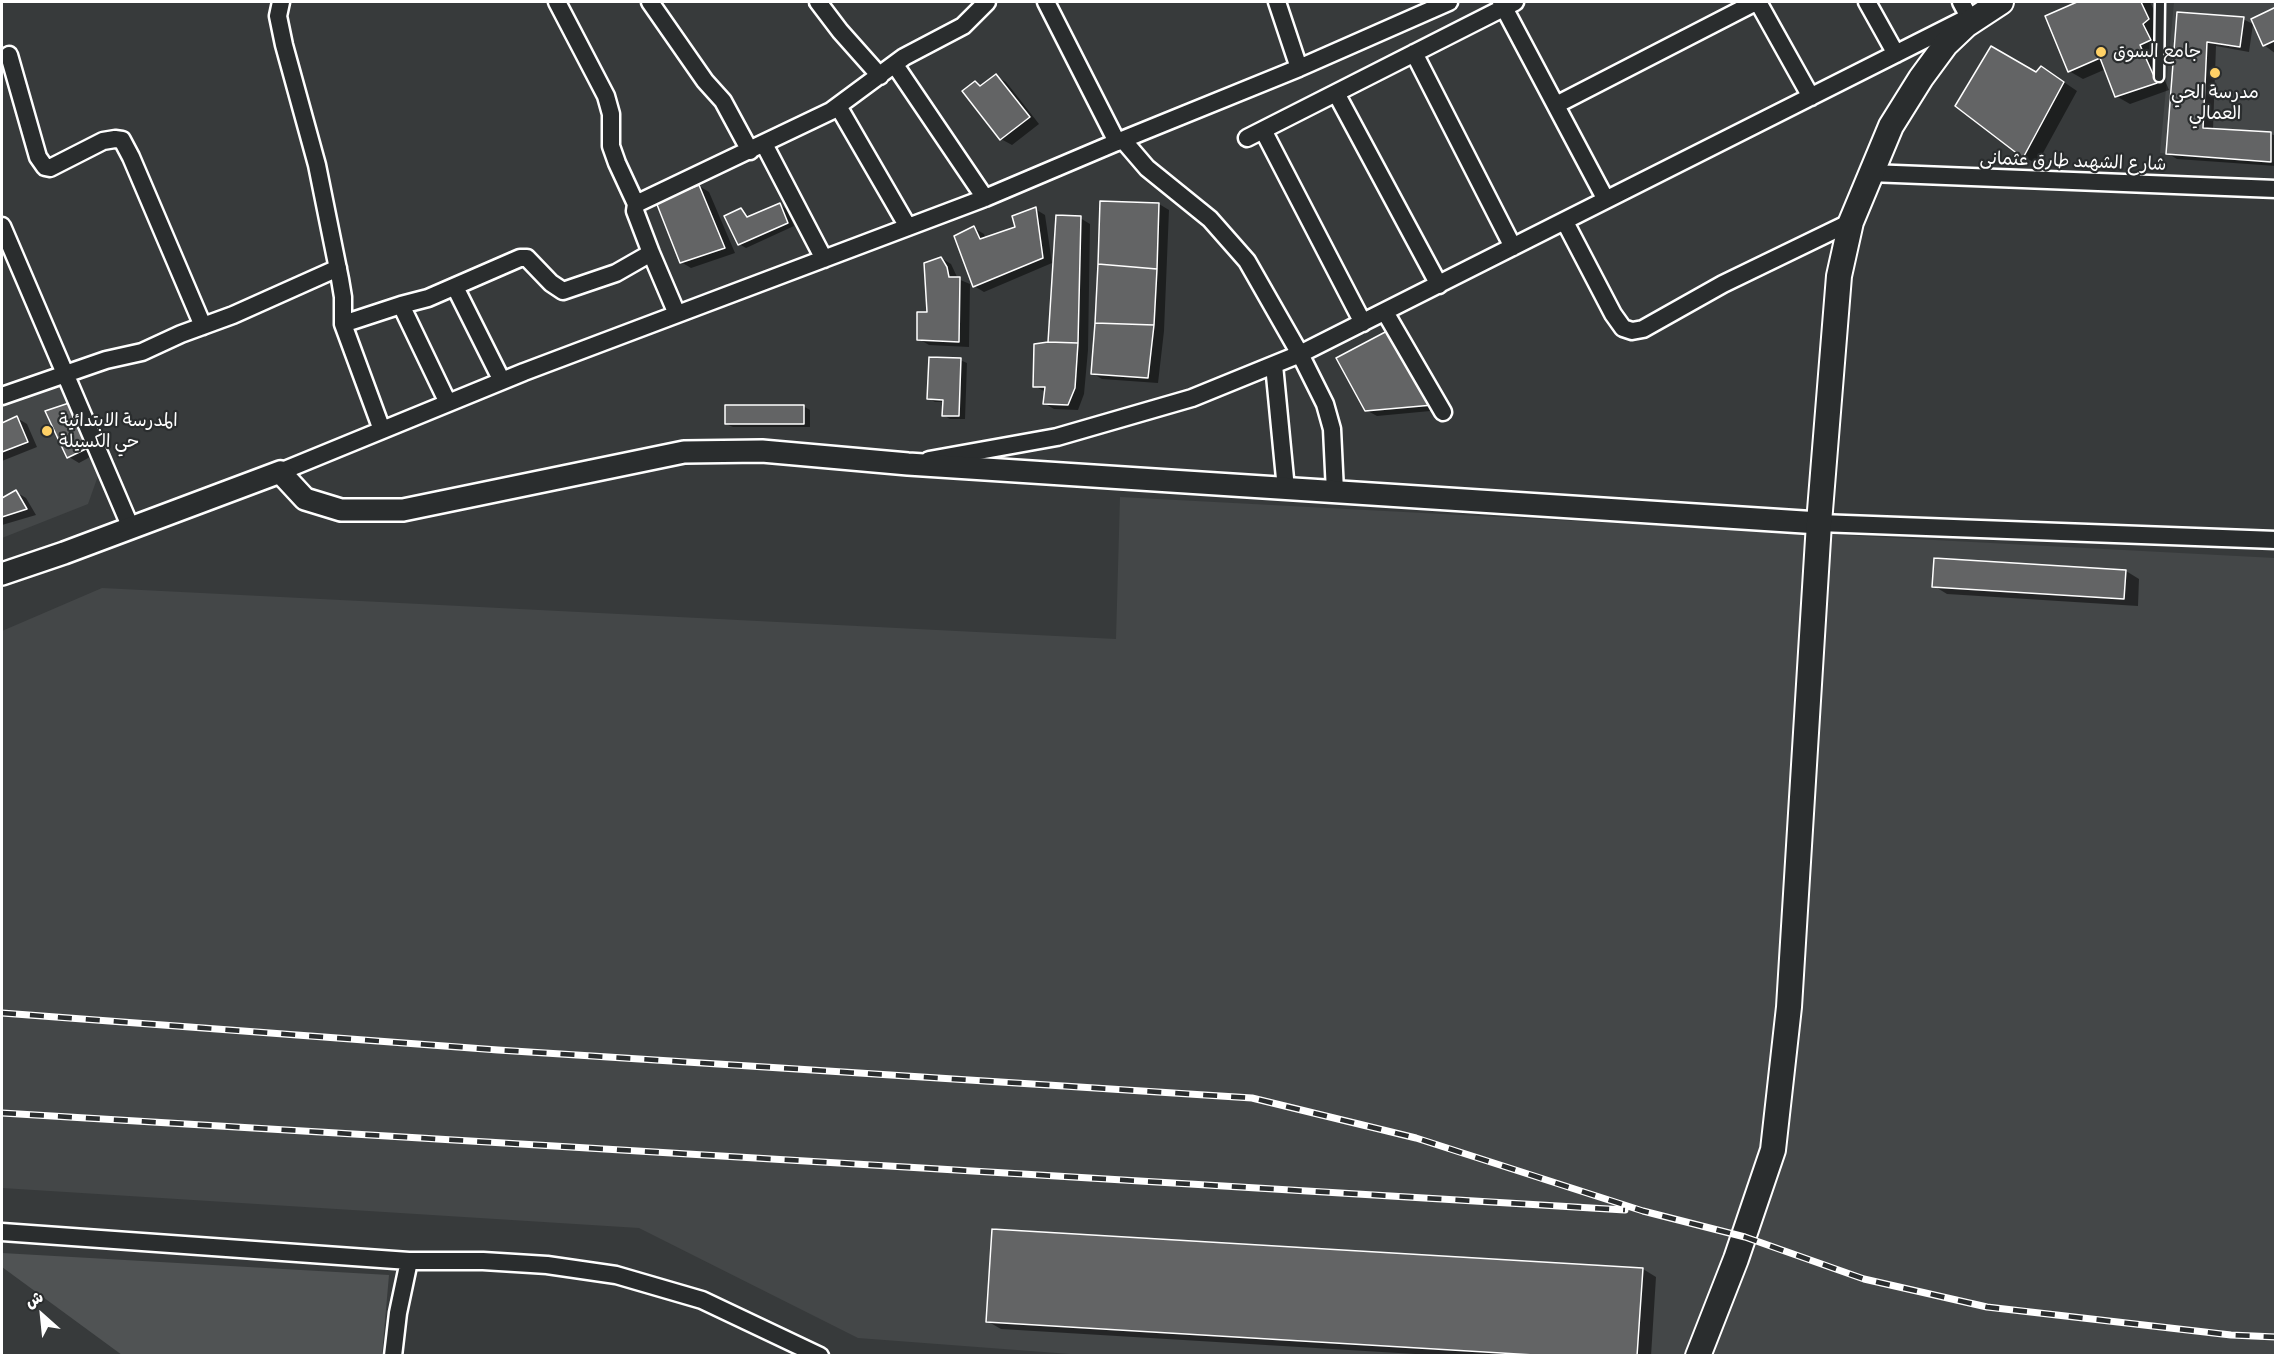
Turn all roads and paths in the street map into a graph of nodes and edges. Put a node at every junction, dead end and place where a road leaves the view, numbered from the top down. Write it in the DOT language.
graph roads {
  1 [pos="281,2"];
  2 [pos="557,2"];
  3 [pos="650,2"];
  4 [pos="818,2"];
  5 [pos="987,2"];
  6 [pos="1046,2"];
  7 [pos="1277,2"];
  8 [pos="1449,2"];
  9 [pos="1757,2"];
  10 [pos="1867,2"];
  11 [pos="1961,2"];
  12 [pos="2001,2"];
  13 [pos="2160,2"];
  14 [pos="1507,4"];
  15 [pos="1969,17"];
  16 [pos="1414,53"];
  17 [pos="1896,54"];
  18 [pos="9,55"];
  19 [pos="895,65"];
  20 [pos="1299,68"];
  21 [pos="880,76"];
  22 [pos="2160,77"];
  23 [pos="1336,93"];
  24 [pos="1811,97"];
  25 [pos="1556,105"];
  26 [pos="838,106"];
  27 [pos="1263,130"];
  28 [pos="1247,138"];
  29 [pos="1120,141"];
  30 [pos="757,147"];
  31 [pos="1870,173"];
  32 [pos="2276,189"];
  33 [pos="985,198"];
  34 [pos="1606,200"];
  35 [pos="636,204"];
  36 [pos="1565,222"];
  37 [pos="1851,222"];
  38 [pos="2,226"];
  39 [pos="908,227"];
  40 [pos="1513,247"];
  41 [pos="651,253"];
  42 [pos="824,259"];
  43 [pos="338,268"];
  44 [pos="1439,285"];
  45 [pos="455,287"];
  46 [pos="400,305"];
  47 [pos="1385,312"];
  48 [pos="677,314"];
  49 [pos="1363,323"];
  50 [pos="343,324"];
  51 [pos="203,326"];
  52 [pos="1300,354"];
  53 [pos="1274,365"];
  54 [pos="65,376"];
  55 [pos="502,381"];
  56 [pos="2,396"];
  57 [pos="448,403"];
  58 [pos="1443,412"];
  59 [pos="382,430"];
  60 [pos="908,464"];
  61 [pos="280,472"];
  62 [pos="1286,489"];
  63 [pos="1335,492"];
  64 [pos="1818,523"];
  65 [pos="131,528"];
  66 [pos="2276,540"];
  67 [pos="2,574"];
  68 [pos="2,1232"];
  69 [pos="409,1261"];
  70 [pos="393,1356"];
  71 [pos="820,1356"];
  72 [pos="1698,1356"];
  1 -- 43 [label="street"];
  2 -- 35 [label="street"];
  3 -- 30 [label="street"];
  4 -- 21 [label="street"];
  5 -- 19 [label="street"];
  6 -- 29 [label="street"];
  7 -- 20 [label="street"];
  8 -- 20 [label="street"];
  9 -- 24 [label="street"];
  9 -- 25 [label="street"];
  10 -- 17 [label="street"];
  11 -- 15 [label="street"];
  12 -- 15 [label="street"];
  12 -- 31 [label="main road"];
  13 -- 22 [label="lane"];
  14 -- 16 [label="street"];
  14 -- 25 [label="street"];
  15 -- 17 [label="street"];
  16 -- 23 [label="street"];
  16 -- 40 [label="street"];
  17 -- 24 [label="street"];
  18 -- 51 [label="street"];
  19 -- 21 [label="street"];
  19 -- 33 [label="street"];
  20 -- 29 [label="street"];
  21 -- 26 [label="street"];
  23 -- 27 [label="street"];
  23 -- 44 [label="street"];
  24 -- 34 [label="street"];
  25 -- 34 [label="street"];
  26 -- 30 [label="street"];
  26 -- 39 [label="street"];
  27 -- 28 [label="street"];
  27 -- 49 [label="street"];
  29 -- 33 [label="street"];
  29 -- 52 [label="street"];
  30 -- 35 [label="street"];
  30 -- 42 [label="street"];
  31 -- 32 [label="street, شارع الشهىد طارق عثمانى"];
  31 -- 37 [label="main road"];
  33 -- 39 [label="street"];
  34 -- 36 [label="street"];
  35 -- 41 [label="street"];
  36 -- 37 [label="street"];
  36 -- 40 [label="street"];
  37 -- 64 [label="main road"];
  38 -- 54 [label="street"];
  39 -- 42 [label="street"];
  40 -- 44 [label="street"];
  41 -- 45 [label="street"];
  41 -- 48 [label="street"];
  42 -- 48 [label="street"];
  43 -- 50 [label="street"];
  43 -- 51 [label="street"];
  44 -- 47 [label="street"];
  45 -- 46 [label="street"];
  45 -- 55 [label="street"];
  46 -- 50 [label="street"];
  46 -- 57 [label="street"];
  47 -- 49 [label="street"];
  47 -- 58 [label="street"];
  48 -- 55 [label="street"];
  49 -- 52 [label="street"];
  50 -- 59 [label="street"];
  51 -- 54 [label="street"];
  52 -- 53 [label="street"];
  52 -- 63 [label="street"];
  53 -- 60 [label="street"];
  53 -- 62 [label="street"];
  54 -- 56 [label="street"];
  54 -- 65 [label="street"];
  55 -- 57 [label="street"];
  57 -- 59 [label="street"];
  59 -- 61 [label="street"];
  60 -- 61 [label="street"];
  60 -- 62 [label="street"];
  61 -- 65 [label="street"];
  62 -- 63 [label="street"];
  63 -- 64 [label="street"];
  64 -- 66 [label="street"];
  64 -- 72 [label="main road"];
  65 -- 67 [label="street"];
  68 -- 69 [label="street"];
  69 -- 70 [label="street"];
  69 -- 71 [label="street"];
}
